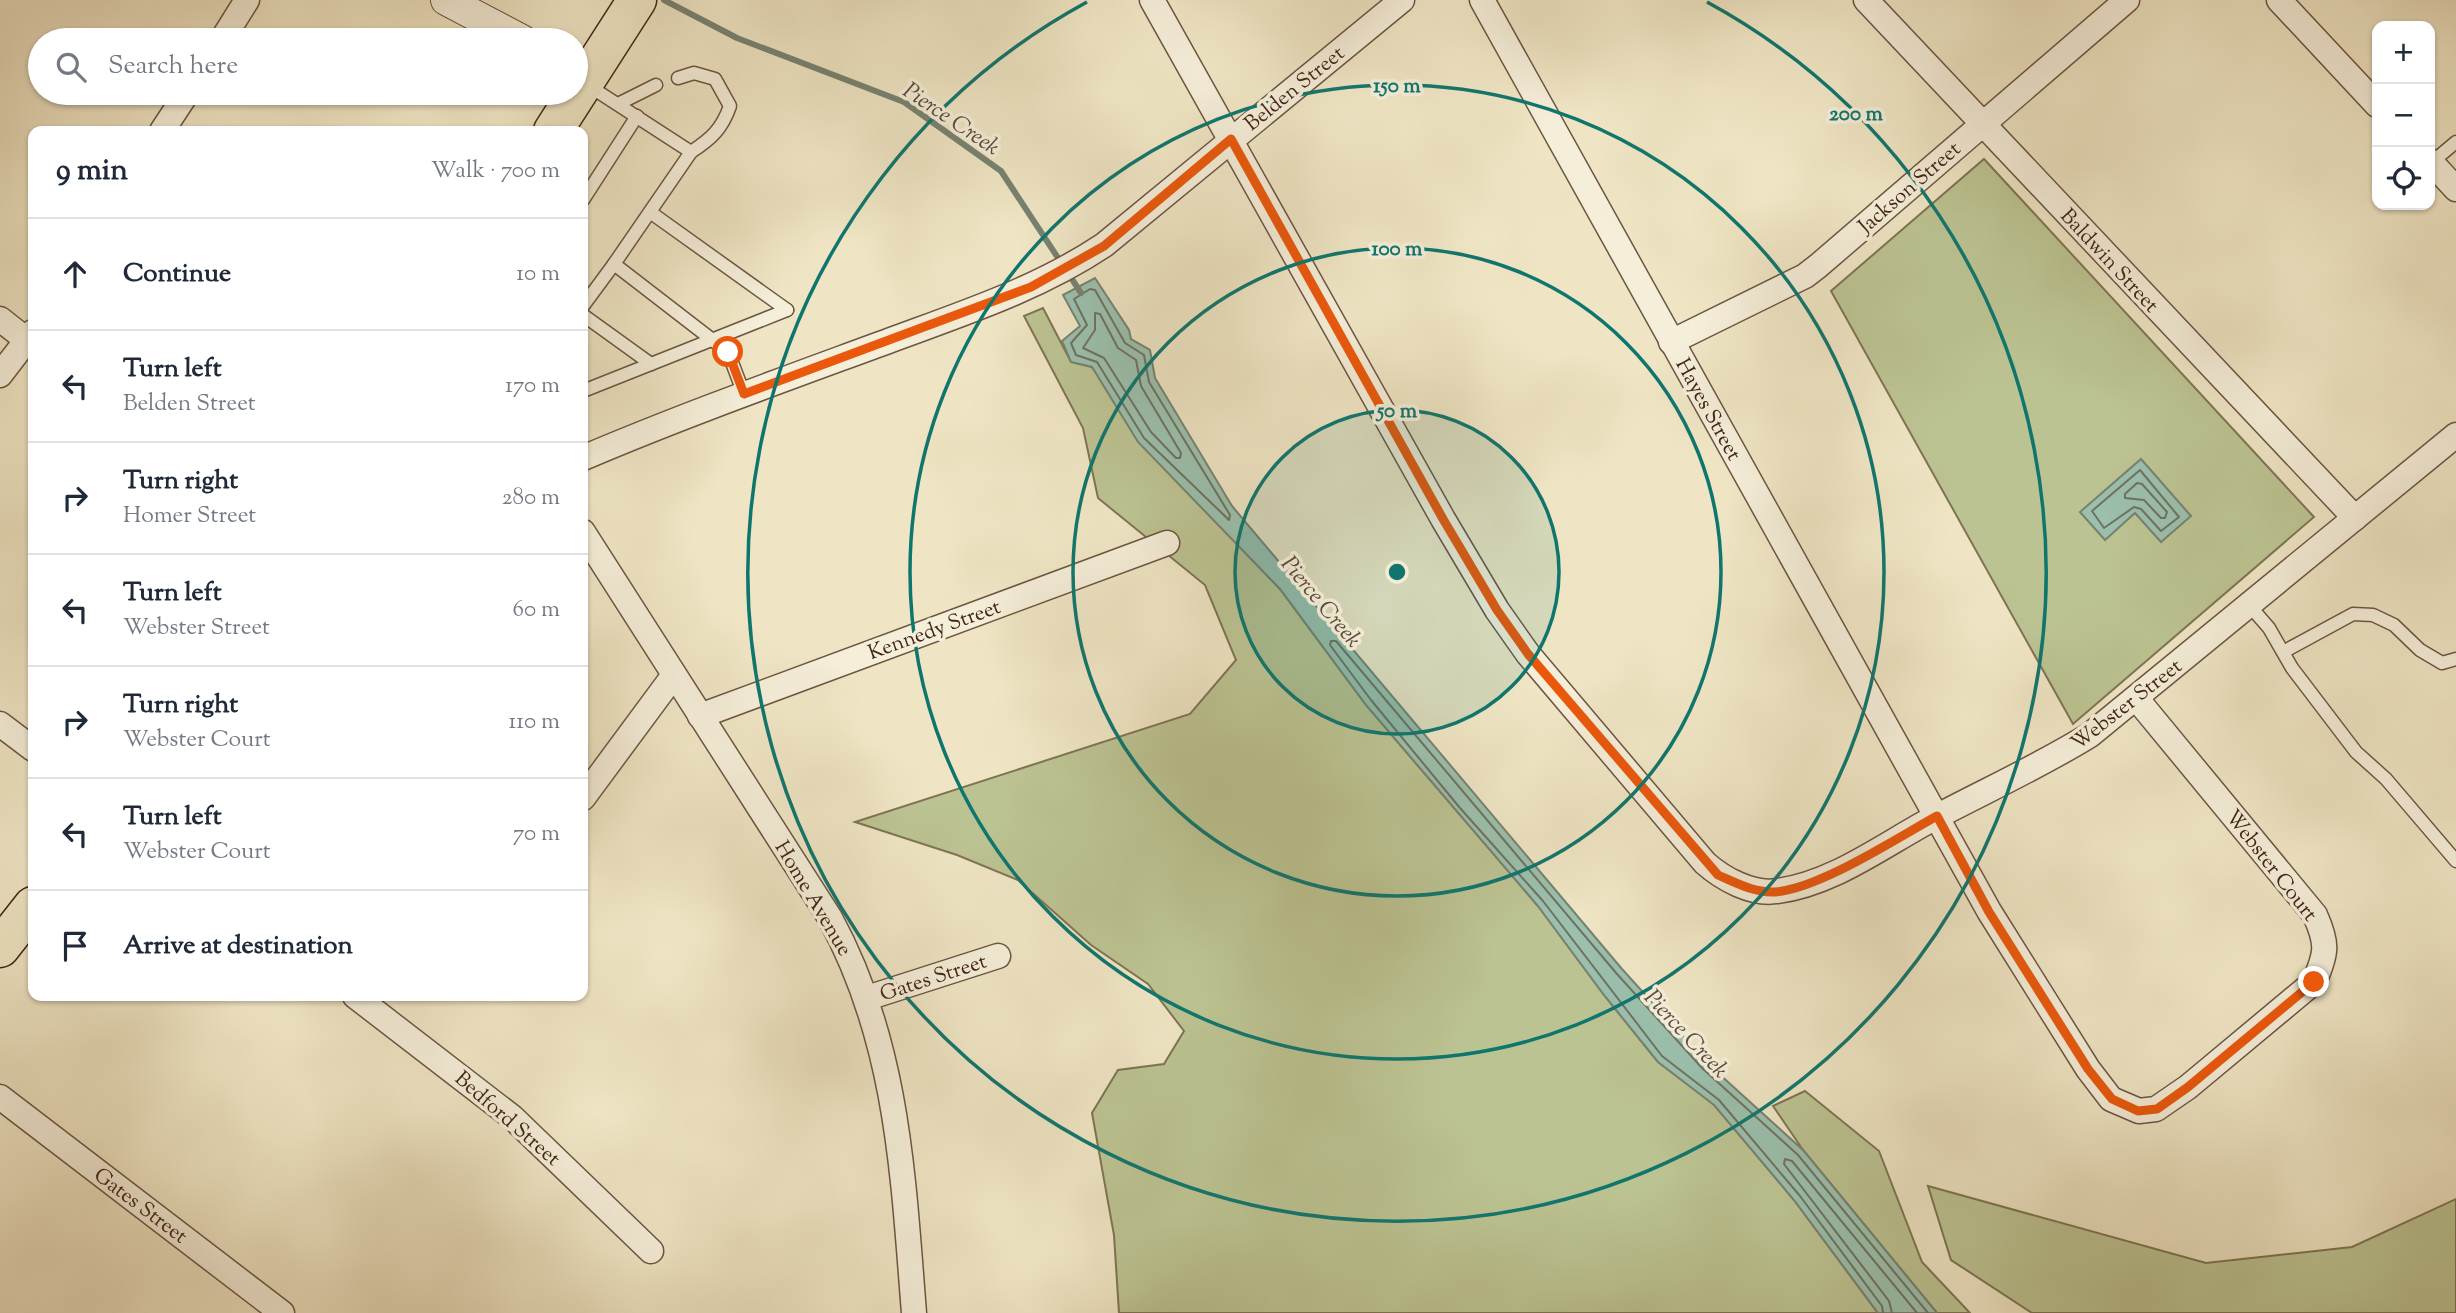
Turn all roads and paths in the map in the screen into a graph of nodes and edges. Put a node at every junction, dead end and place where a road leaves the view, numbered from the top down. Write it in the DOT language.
graph roads {
  1 [pos="247,0"];
  2 [pos="446,0"];
  3 [pos="1152,0"];
  4 [pos="1402,0"];
  5 [pos="1482,0"];
  6 [pos="1866,0"];
  7 [pos="2126,0"];
  8 [pos="2279,0"];
  9 [pos="631,9"];
  10 [pos="230,28"];
  11 [pos="499,28"];
  12 [pos="588,69"];
  13 [pos="678,78"];
  14 [pos="588,80"];
  15 [pos="656,85"];
  16 [pos="2372,100"];
  17 [pos="618,104"];
  18 [pos="179,105"];
  19 [pos="567,105"];
  20 [pos="637,116"];
  21 [pos="1981,124"];
  22 [pos="165,126"];
  23 [pos="556,126"];
  24 [pos="1231,139"];
  25 [pos="2456,142"];
  26 [pos="691,152"];
  27 [pos="2435,158"];
  28 [pos="2435,167"];
  29 [pos="2456,189"];
  30 [pos="588,192"];
  31 [pos="650,212"];
  32 [pos="614,264"];
  33 [pos="588,299"];
  34 [pos="0,319"];
  35 [pos="588,319"];
  36 [pos="28,337"];
  37 [pos="712,340"];
  38 [pos="28,342"];
  39 [pos="1671,342"];
  40 [pos="652,364"];
  41 [pos="0,375"];
  42 [pos="588,389"];
  43 [pos="744,394"];
  44 [pos="2456,435"];
  45 [pos="588,456"];
  46 [pos="2356,518"];
  47 [pos="588,540"];
  48 [pos="1167,543"];
  49 [pos="2249,605"];
  50 [pos="2283,652"];
  51 [pos="2456,659"];
  52 [pos="674,675"];
  53 [pos="2136,698"];
  54 [pos="700,716"];
  55 [pos="0,724"];
  56 [pos="28,746"];
  57 [pos="588,791"];
  58 [pos="1937,816"];
  59 [pos="2456,861"];
  60 [pos="28,912"];
  61 [pos="0,948"];
  62 [pos="998,956"];
  63 [pos="867,998"];
  64 [pos="361,1001"];
  65 [pos="0,1097"];
  66 [pos="651,1251"];
  67 [pos="282,1313"];
  68 [pos="914,1313"];
  1 -- 10 [label="street"];
  2 -- 11 [label="street"];
  3 -- 24 [label="street"];
  4 -- 24 [label="street, Belden Street"];
  5 -- 39 [label="street, Hayes Street"];
  6 -- 21 [label="street, Baldwin Street"];
  7 -- 21 [label="street, Jackson Street"];
  8 -- 16 [label="street"];
  9 -- 12 [label="main road"];
  13 -- 26 [label="lane"];
  14 -- 17 [label="lane"];
  15 -- 17 [label="lane"];
  17 -- 20 [label="lane"];
  18 -- 22 [label="street"];
  19 -- 23 [label="main road"];
  20 -- 26 [label="lane"];
  20 -- 30 [label="lane"];
  21 -- 39 [label="street, Jackson Street"];
  21 -- 46 [label="street, Baldwin Street"];
  24 -- 43 [label="street, Belden Street"];
  24 -- 58 [label="street, Webster Street"];
  25 -- 27 [label="lane"];
  26 -- 31 [label="lane"];
  28 -- 29 [label="street"];
  31 -- 32 [label="lane"];
  31 -- 37 [label="lane"];
  32 -- 33 [label="lane"];
  32 -- 37 [label="lane"];
  34 -- 36 [label="street"];
  35 -- 40 [label="lane"];
  37 -- 40 [label="lane"];
  37 -- 43 [label="lane"];
  38 -- 41 [label="street"];
  39 -- 58 [label="street, Hayes Street"];
  40 -- 42 [label="lane"];
  43 -- 45 [label="street, Belden Street"];
  44 -- 46 [label="street, Webster Street"];
  46 -- 49 [label="street, Webster Street"];
  47 -- 52 [label="street, Home Avenue"];
  48 -- 54 [label="street, Kennedy Street"];
  49 -- 50 [label="lane"];
  49 -- 53 [label="street, Webster Street"];
  50 -- 51 [label="lane"];
  50 -- 59 [label="lane"];
  52 -- 54 [label="street, Home Avenue"];
  52 -- 57 [label="street"];
  53 -- 58 [label="street, Webster Street"];
  53 -- 58 [label="street, Webster Court"];
  54 -- 63 [label="street, Home Avenue"];
  55 -- 56 [label="street"];
  60 -- 61 [label="main road"];
  62 -- 63 [label="street, Gates Street"];
  63 -- 68 [label="street, Home Avenue"];
  64 -- 66 [label="street, Bedford Street"];
  65 -- 67 [label="street, Gates Street"];
}
